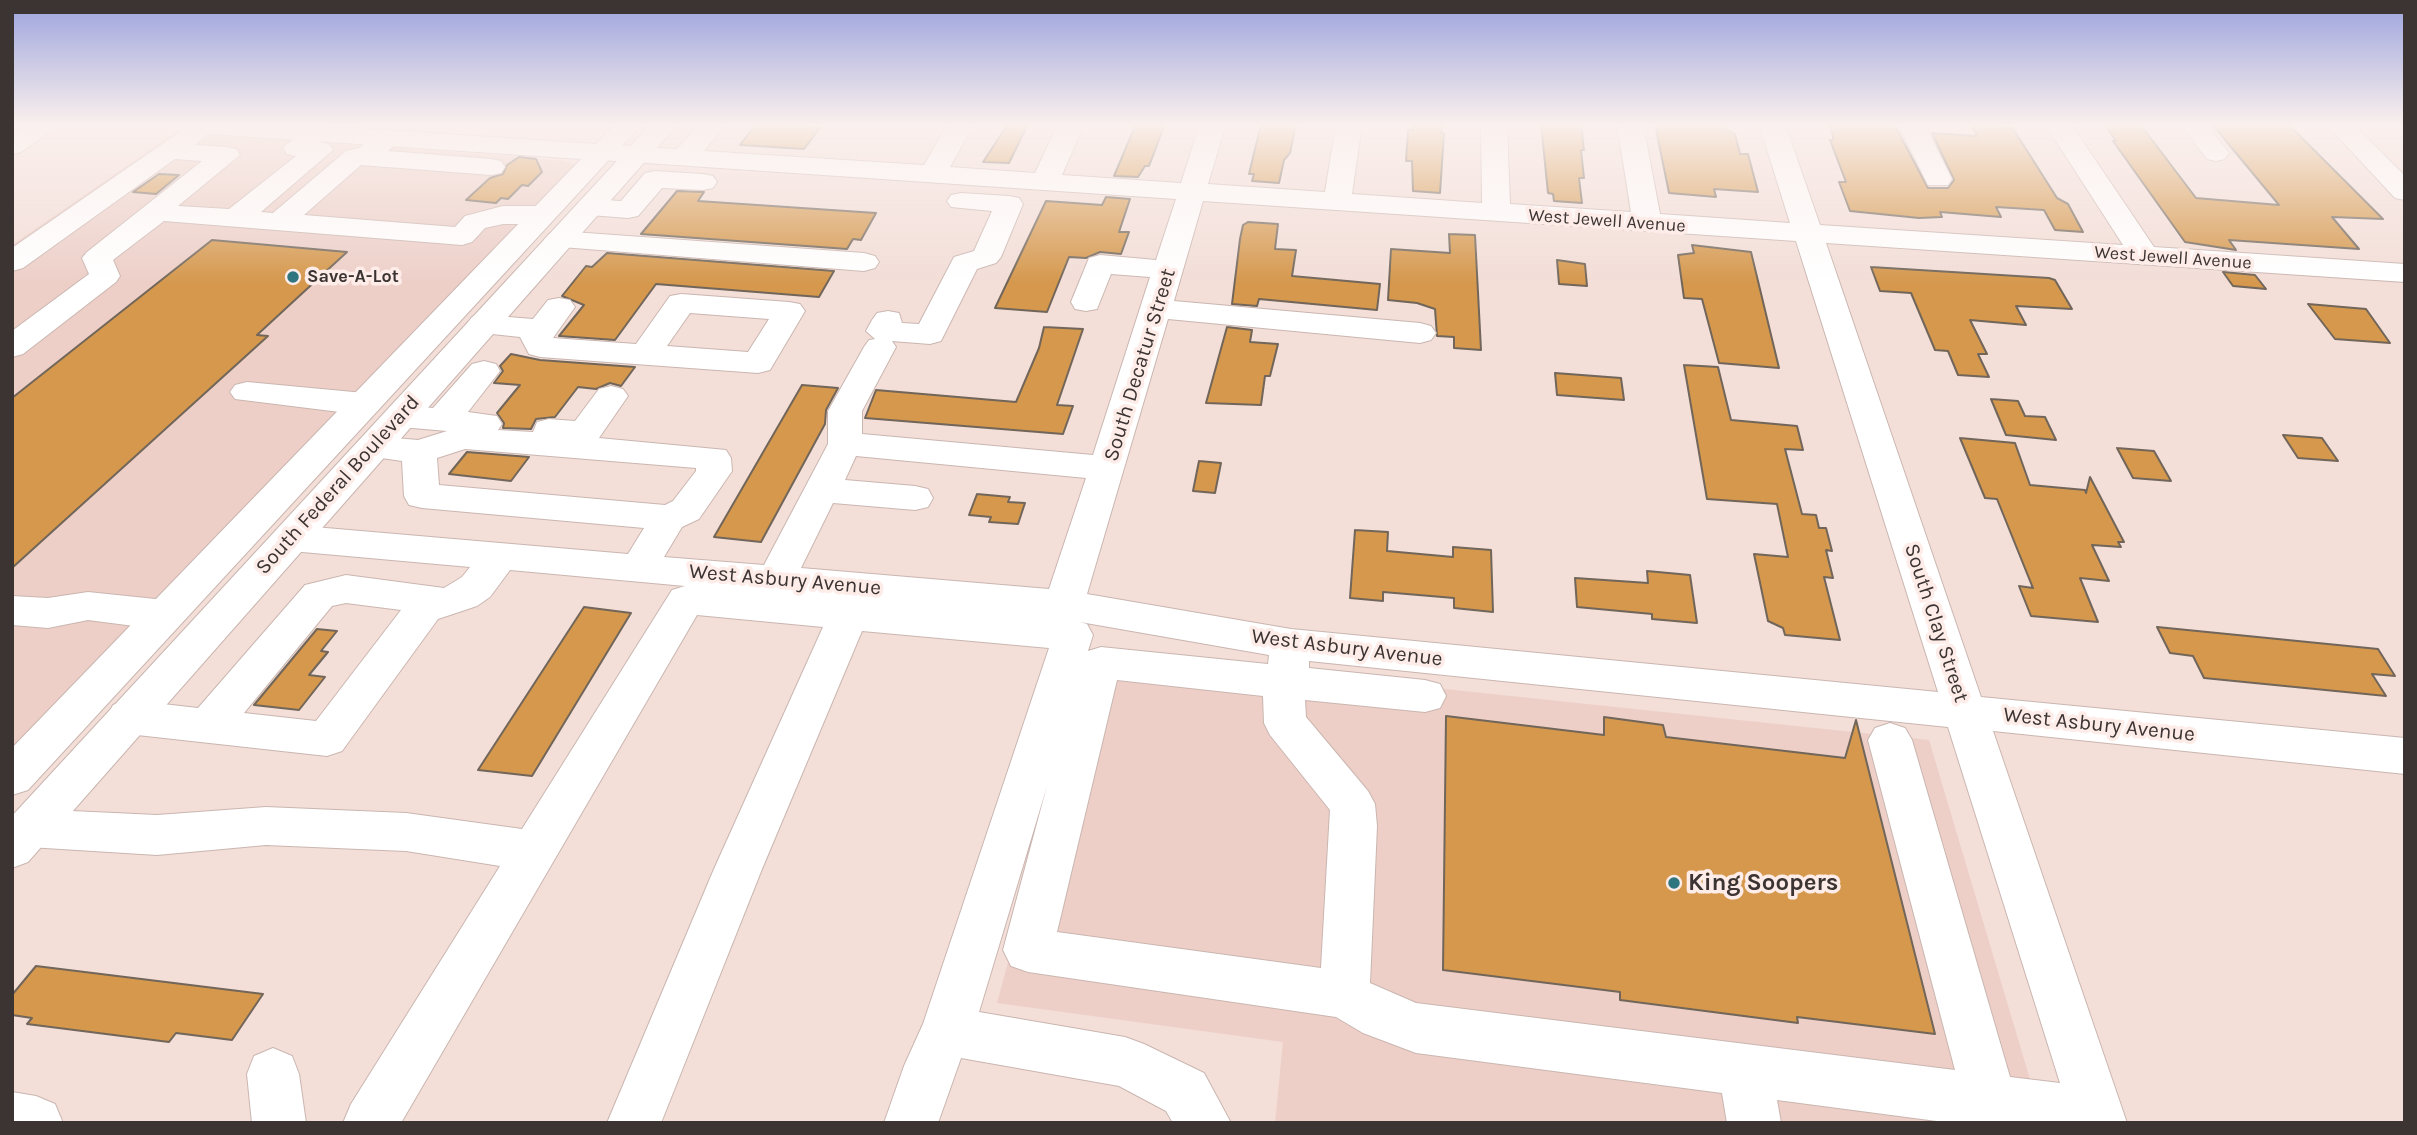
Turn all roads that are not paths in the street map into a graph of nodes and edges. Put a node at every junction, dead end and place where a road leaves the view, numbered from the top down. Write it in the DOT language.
graph roads {
  1 [pos="132,177"];
  2 [pos="200,177"];
  3 [pos="287,177"];
  4 [pos="325,177"];
  5 [pos="583,177"];
  6 [pos="617,177"];
  7 [pos="733,177"];
  8 [pos="964,177"];
  9 [pos="1047,177"];
  10 [pos="1197,177"];
  11 [pos="1341,177"];
  12 [pos="1495,177"];
  13 [pos="1639,177"];
  14 [pos="1789,177"];
  15 [pos="2094,177"];
  16 [pos="2390,177"];
  17 [pos="1045,182"];
  18 [pos="1193,192"];
  19 [pos="2405,192"];
  20 [pos="308,197"];
  21 [pos="948,200"];
  22 [pos="1337,202"];
  23 [pos="91,206"];
  24 [pos="590,206"];
  25 [pos="156,212"];
  26 [pos="1496,213"];
  27 [pos="236,218"];
  28 [pos="489,219"];
  29 [pos="279,222"];
  30 [pos="1647,223"];
  31 [pos="551,228"];
  32 [pos="1808,234"];
  33 [pos="2145,256"];
  34 [pos="12,262"];
  35 [pos="864,262"];
  36 [pos="1170,270"];
  37 [pos="2405,273"];
  38 [pos="1086,302"];
  39 [pos="1158,309"];
  40 [pos="484,324"];
  41 [pos="1419,333"];
  42 [pos="12,347"];
  43 [pos="645,354"];
  44 [pos="484,371"];
  45 [pos="247,391"];
  46 [pos="611,396"];
  47 [pos="364,404"];
  48 [pos="401,416"];
  49 [pos="442,420"];
  50 [pos="845,444"];
  51 [pos="373,447"];
  52 [pos="419,452"];
  53 [pos="1108,468"];
  54 [pos="822,490"];
  55 [pos="915,498"];
  56 [pos="669,518"];
  57 [pos="291,538"];
  58 [pos="501,555"];
  59 [pos="639,567"];
  60 [pos="776,579"];
  61 [pos="445,602"];
  62 [pos="1064,605"];
  63 [pos="30,612"];
  64 [pos="849,614"];
  65 [pos="165,615"];
  66 [pos="1289,663"];
  67 [pos="1425,696"];
  68 [pos="1965,712"];
  69 [pos="128,717"];
  70 [pos="209,726"];
  71 [pos="1890,740"];
  72 [pos="2405,756"];
  73 [pos="12,777"];
  74 [pos="21,838"];
  75 [pos="533,852"];
  76 [pos="1345,995"];
  77 [pos="947,1031"];
  78 [pos="1745,1070"];
  79 [pos="1990,1101"];
  80 [pos="12,1119"];
  81 [pos="2099,1119"];
  82 [pos="36,1123"];
  83 [pos="370,1123"];
  84 [pos="634,1123"];
  85 [pos="911,1123"];
  86 [pos="1204,1123"];
  87 [pos="1754,1123"];
  1 -- 23 [label="street"];
  2 -- 25 [label="street"];
  3 -- 27 [label="street"];
  4 -- 20 [label="street"];
  5 -- 31 [label="street, South Federal Boulevard"];
  6 -- 24 [label="street, South Federal Boulevard"];
  7 -- 24 [label="street"];
  8 -- 17 [label="street, West Jewell Avenue"];
  9 -- 17 [label="street"];
  10 -- 18 [label="street, South Decatur Street"];
  11 -- 22 [label="street"];
  12 -- 26 [label="street"];
  13 -- 30 [label="street"];
  14 -- 32 [label="street, South Clay Street"];
  15 -- 33 [label="street"];
  16 -- 19 [label="street"];
  17 -- 18 [label="street, West Jewell Avenue"];
  18 -- 22 [label="street, West Jewell Avenue"];
  18 -- 36 [label="street, South Decatur Street"];
  20 -- 28 [label="street"];
  20 -- 29 [label="street"];
  21 -- 50 [label="street"];
  22 -- 26 [label="street, West Jewell Avenue"];
  23 -- 25 [label="street"];
  23 -- 34 [label="street"];
  24 -- 31 [label="street, South Federal Boulevard"];
  25 -- 27 [label="street"];
  25 -- 42 [label="street"];
  26 -- 30 [label="street, West Jewell Avenue"];
  27 -- 29 [label="street"];
  28 -- 29 [label="street"];
  28 -- 31 [label="street"];
  30 -- 32 [label="street, West Jewell Avenue"];
  31 -- 35 [label="street"];
  31 -- 40 [label="street, South Federal Boulevard"];
  31 -- 47 [label="street, South Federal Boulevard"];
  32 -- 33 [label="street, West Jewell Avenue"];
  32 -- 68 [label="street, South Clay Street"];
  33 -- 37 [label="street, West Jewell Avenue"];
  36 -- 38 [label="street"];
  36 -- 39 [label="street, South Decatur Street"];
  39 -- 41 [label="street"];
  39 -- 53 [label="street, South Decatur Street"];
  40 -- 43 [label="street"];
  40 -- 48 [label="street, South Federal Boulevard"];
  44 -- 49 [label="street"];
  45 -- 47 [label="street"];
  46 -- 49 [label="street"];
  47 -- 65 [label="street, South Federal Boulevard"];
  48 -- 49 [label="street"];
  48 -- 51 [label="street, South Federal Boulevard"];
  50 -- 53 [label="street"];
  50 -- 54 [label="street"];
  51 -- 52 [label="street"];
  51 -- 57 [label="street, South Federal Boulevard"];
  52 -- 56 [label="street"];
  52 -- 56 [label="street"];
  53 -- 62 [label="street, South Decatur Street"];
  54 -- 55 [label="street"];
  54 -- 60 [label="street"];
  56 -- 59 [label="street"];
  57 -- 58 [label="street, West Asbury Avenue"];
  57 -- 69 [label="street, South Federal Boulevard"];
  58 -- 59 [label="street, West Asbury Avenue"];
  58 -- 61 [label="street"];
  59 -- 60 [label="street, West Asbury Avenue"];
  60 -- 62 [label="street, West Asbury Avenue"];
  61 -- 70 [label="street"];
  61 -- 70 [label="street"];
  62 -- 66 [label="street, West Asbury Avenue"];
  63 -- 65 [label="street"];
  64 -- 75 [label="street"];
  64 -- 77 [label="street"];
  64 -- 84 [label="street"];
  65 -- 73 [label="street, South Federal Boulevard"];
  66 -- 67 [label="street"];
  66 -- 68 [label="street, West Asbury Avenue"];
  66 -- 76 [label="street"];
  66 -- 76 [label="street"];
  68 -- 72 [label="street, West Asbury Avenue"];
  68 -- 81 [label="street, South Clay Street"];
  69 -- 70 [label="street"];
  69 -- 74 [label="street, South Federal Boulevard"];
  71 -- 79 [label="street"];
  74 -- 75 [label="street"];
  75 -- 83 [label="street"];
  76 -- 78 [label="street"];
  77 -- 85 [label="street"];
  77 -- 86 [label="street"];
  78 -- 79 [label="street"];
  78 -- 87 [label="street"];
  79 -- 81 [label="street"];
  80 -- 82 [label="street"];
}
